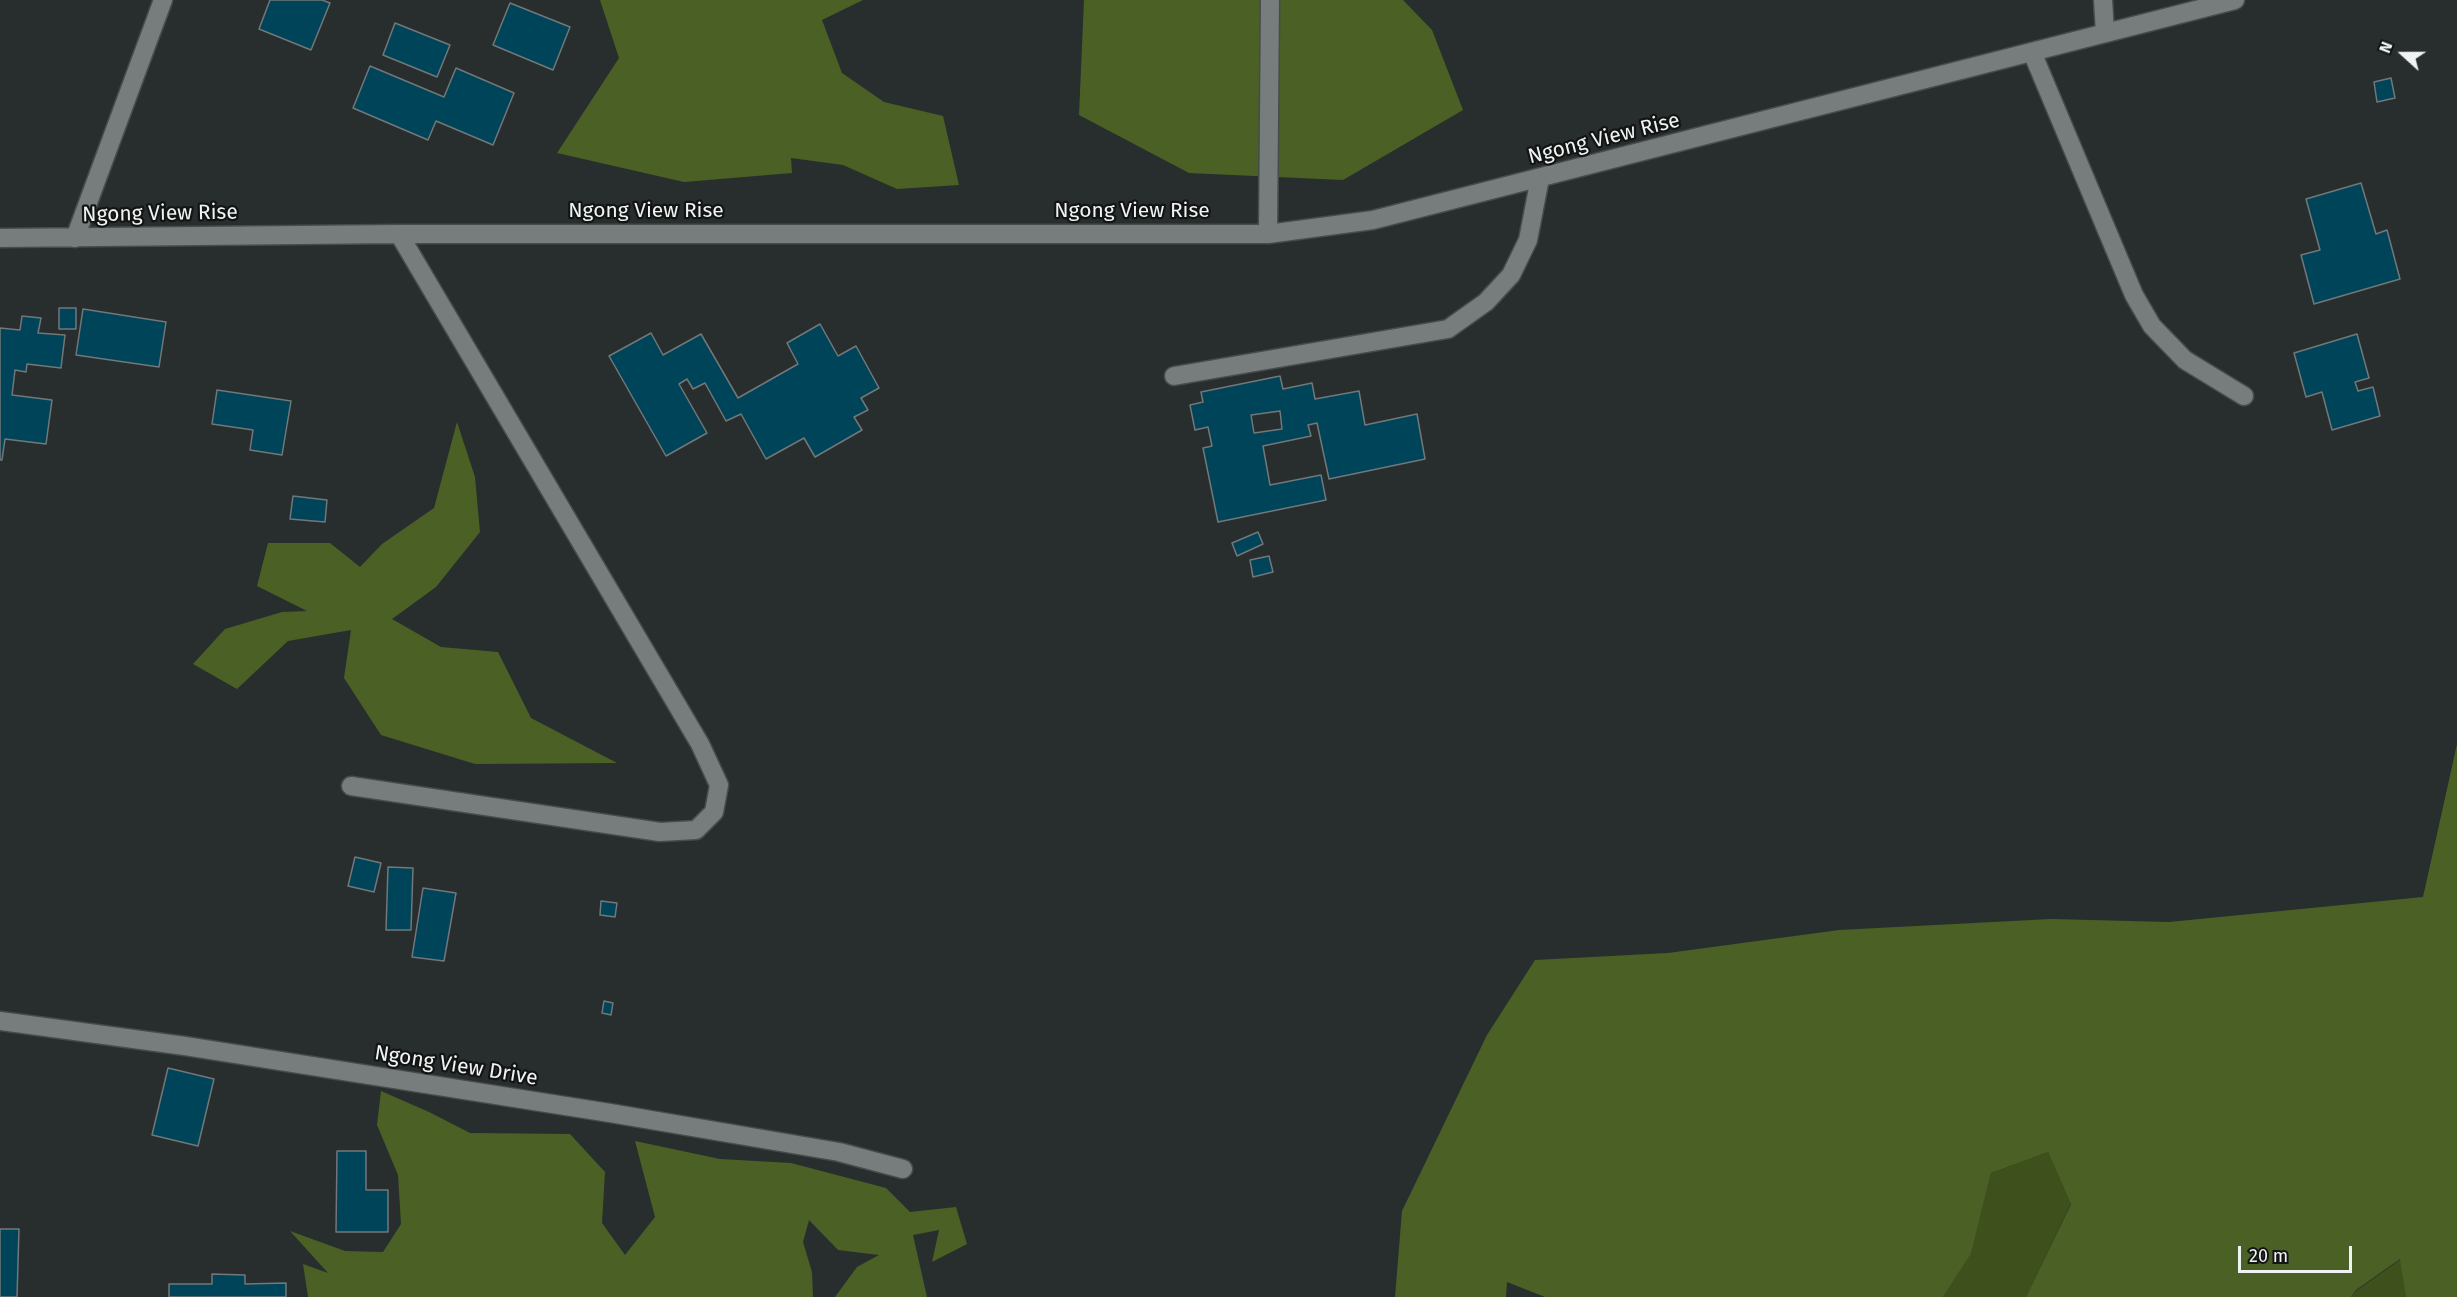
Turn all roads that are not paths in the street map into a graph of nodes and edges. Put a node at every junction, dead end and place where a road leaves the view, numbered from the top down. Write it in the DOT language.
graph roads {
  1 [pos="164,0"];
  2 [pos="1270,0"];
  3 [pos="2103,0"];
  4 [pos="2235,0"];
  5 [pos="2106,33"];
  6 [pos="2032,52"];
  7 [pos="1540,178"];
  8 [pos="399,234"];
  9 [pos="1268,234"];
  10 [pos="0,238"];
  11 [pos="75,238"];
  12 [pos="1174,376"];
  13 [pos="2244,396"];
  14 [pos="351,786"];
  15 [pos="0,1021"];
  16 [pos="903,1169"];
  1 -- 11 [label="street"];
  2 -- 9 [label="street"];
  3 -- 5 [label="street"];
  4 -- 5 [label="street, Ngong View Rise"];
  5 -- 6 [label="street, Ngong View Rise"];
  6 -- 7 [label="street, Ngong View Rise"];
  6 -- 13 [label="street"];
  7 -- 9 [label="street, Ngong View Rise"];
  7 -- 12 [label="street"];
  8 -- 9 [label="street, Ngong View Rise"];
  8 -- 11 [label="street, Ngong View Rise"];
  8 -- 14 [label="street"];
  10 -- 11 [label="street, Ngong View Rise"];
  15 -- 16 [label="street, Ngong View Drive"];
}
